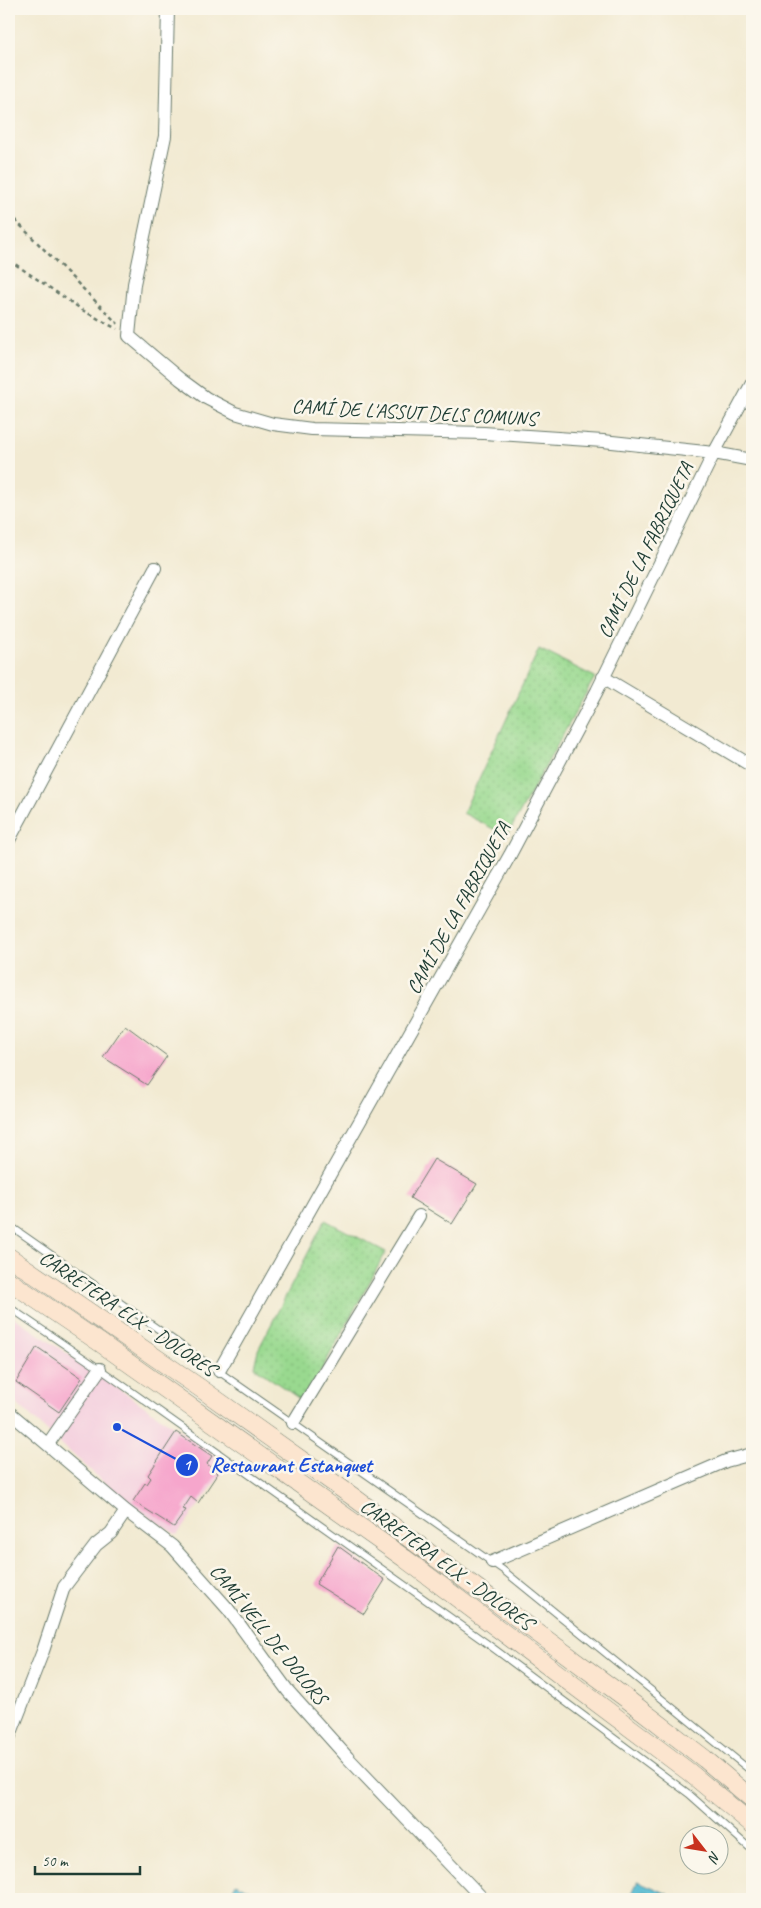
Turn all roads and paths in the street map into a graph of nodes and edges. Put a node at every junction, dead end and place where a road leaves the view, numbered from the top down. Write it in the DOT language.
graph roads {
  1 [pos="168,9"];
  2 [pos="9,214"];
  3 [pos="9,260"];
  4 [pos="129,336"];
  5 [pos="752,383"];
  6 [pos="714,453"];
  7 [pos="752,460"];
  8 [pos="155,568"];
  9 [pos="604,677"];
  10 [pos="752,766"];
  11 [pos="9,840"];
  12 [pos="419,1216"];
  13 [pos="9,1225"];
  14 [pos="9,1257"];
  15 [pos="9,1281"];
  16 [pos="9,1307"];
  17 [pos="100,1369"];
  18 [pos="218,1372"];
  19 [pos="9,1412"];
  20 [pos="293,1423"];
  21 [pos="48,1444"];
  22 [pos="752,1454"];
  23 [pos="126,1511"];
  24 [pos="492,1562"];
  25 [pos="9,1738"];
  26 [pos="752,1772"];
  27 [pos="752,1799"];
  28 [pos="752,1824"];
  29 [pos="752,1850"];
  30 [pos="483,1899"];
  1 -- 4 [label="street"];
  2 -- 4 [label="path"];
  3 -- 4 [label="path"];
  4 -- 6 [label="street, CAMÍ DE L'ASSUT DELS COMUNS"];
  5 -- 6 [label="street, CAMÍ DE LA FABRIQUETA"];
  6 -- 7 [label="street, CAMÍ DE L'ASSUT DELS COMUNS"];
  6 -- 9 [label="street, CAMÍ DE LA FABRIQUETA"];
  8 -- 11 [label="street"];
  9 -- 10 [label="street"];
  9 -- 18 [label="street, CAMÍ DE LA FABRIQUETA"];
  12 -- 20 [label="street"];
  13 -- 18 [label="lane"];
  14 -- 27 [label="main road, CARRETERA ELX - DOLORES"];
  15 -- 28 [label="main road, CARRETERA ELX - DOLORES"];
  16 -- 17 [label="lane"];
  17 -- 21 [label="street"];
  17 -- 29 [label="lane"];
  18 -- 20 [label="lane"];
  19 -- 21 [label="street, CAMÍ VELL DE DOLORS"];
  20 -- 24 [label="lane"];
  21 -- 23 [label="street, CAMÍ VELL DE DOLORS"];
  22 -- 24 [label="street"];
  23 -- 25 [label="street"];
  23 -- 30 [label="street, CAMÍ VELL DE DOLORS"];
  24 -- 26 [label="lane"];
}
